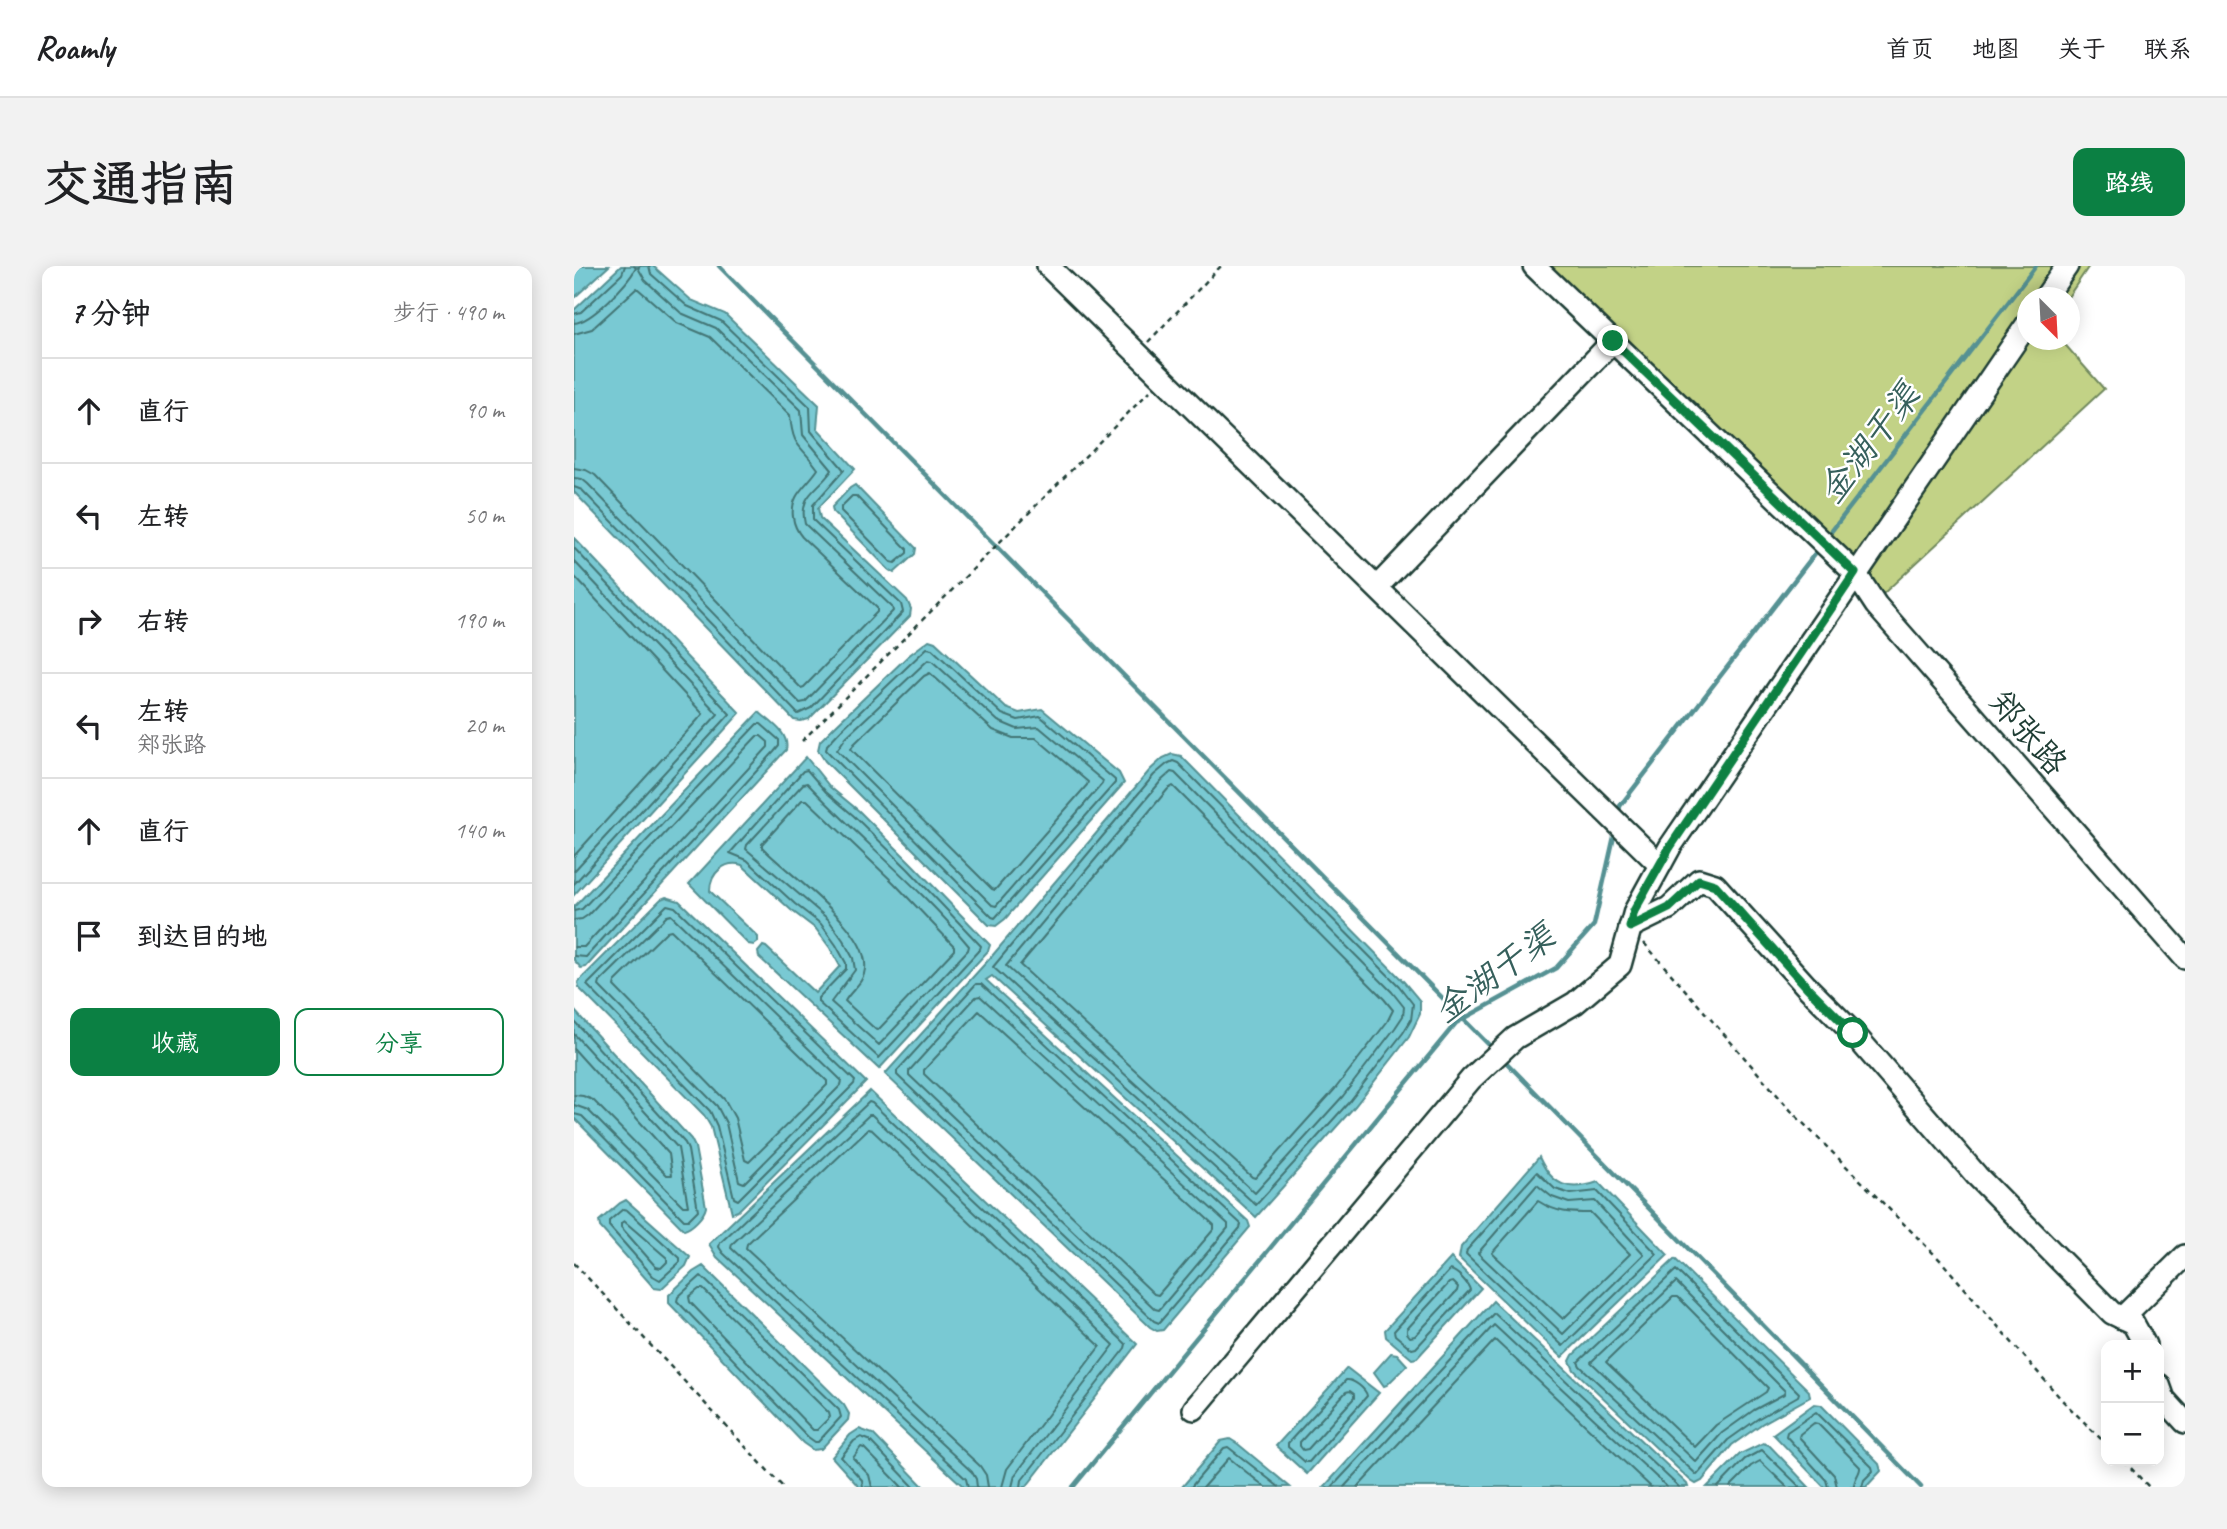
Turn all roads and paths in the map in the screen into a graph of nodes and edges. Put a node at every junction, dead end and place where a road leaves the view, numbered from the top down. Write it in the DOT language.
graph roads {
  1 [pos="1048,266"];
  2 [pos="1221,266"];
  3 [pos="1534,266"];
  4 [pos="2067,266"];
  5 [pos="2053,287"];
  6 [pos="2017,339"];
  7 [pos="1613,341"];
  8 [pos="1138,352"];
  9 [pos="1163,378"];
  10 [pos="1855,573"];
  11 [pos="1377,587"];
  12 [pos="802,741"];
  13 [pos="1660,864"];
  14 [pos="1630,927"];
  15 [pos="2185,958"];
  16 [pos="2185,1256"];
  17 [pos="574,1264"];
  18 [pos="2122,1318"];
  19 [pos="2142,1340"];
  20 [pos="2164,1399"];
  21 [pos="1194,1409"];
  22 [pos="2185,1422"];
  23 [pos="2101,1439"];
  24 [pos="2129,1466"];
  25 [pos="783,1487"];
  26 [pos="2149,1487"];
  1 -- 8 [label="street"];
  2 -- 8 [label="path"];
  3 -- 7 [label="street, 郑张路"];
  4 -- 5 [label="street"];
  6 -- 10 [label="street"];
  7 -- 10 [label="street, 郑张路"];
  7 -- 11 [label="street"];
  8 -- 9 [label="street"];
  9 -- 11 [label="street"];
  9 -- 12 [label="path"];
  10 -- 13 [label="street"];
  10 -- 15 [label="street, 郑张路"];
  11 -- 13 [label="street"];
  13 -- 14 [label="street"];
  14 -- 18 [label="street"];
  14 -- 21 [label="street"];
  14 -- 23 [label="path"];
  16 -- 18 [label="street"];
  17 -- 25 [label="path"];
  18 -- 19 [label="street"];
  20 -- 22 [label="street"];
  24 -- 26 [label="path"];
}
